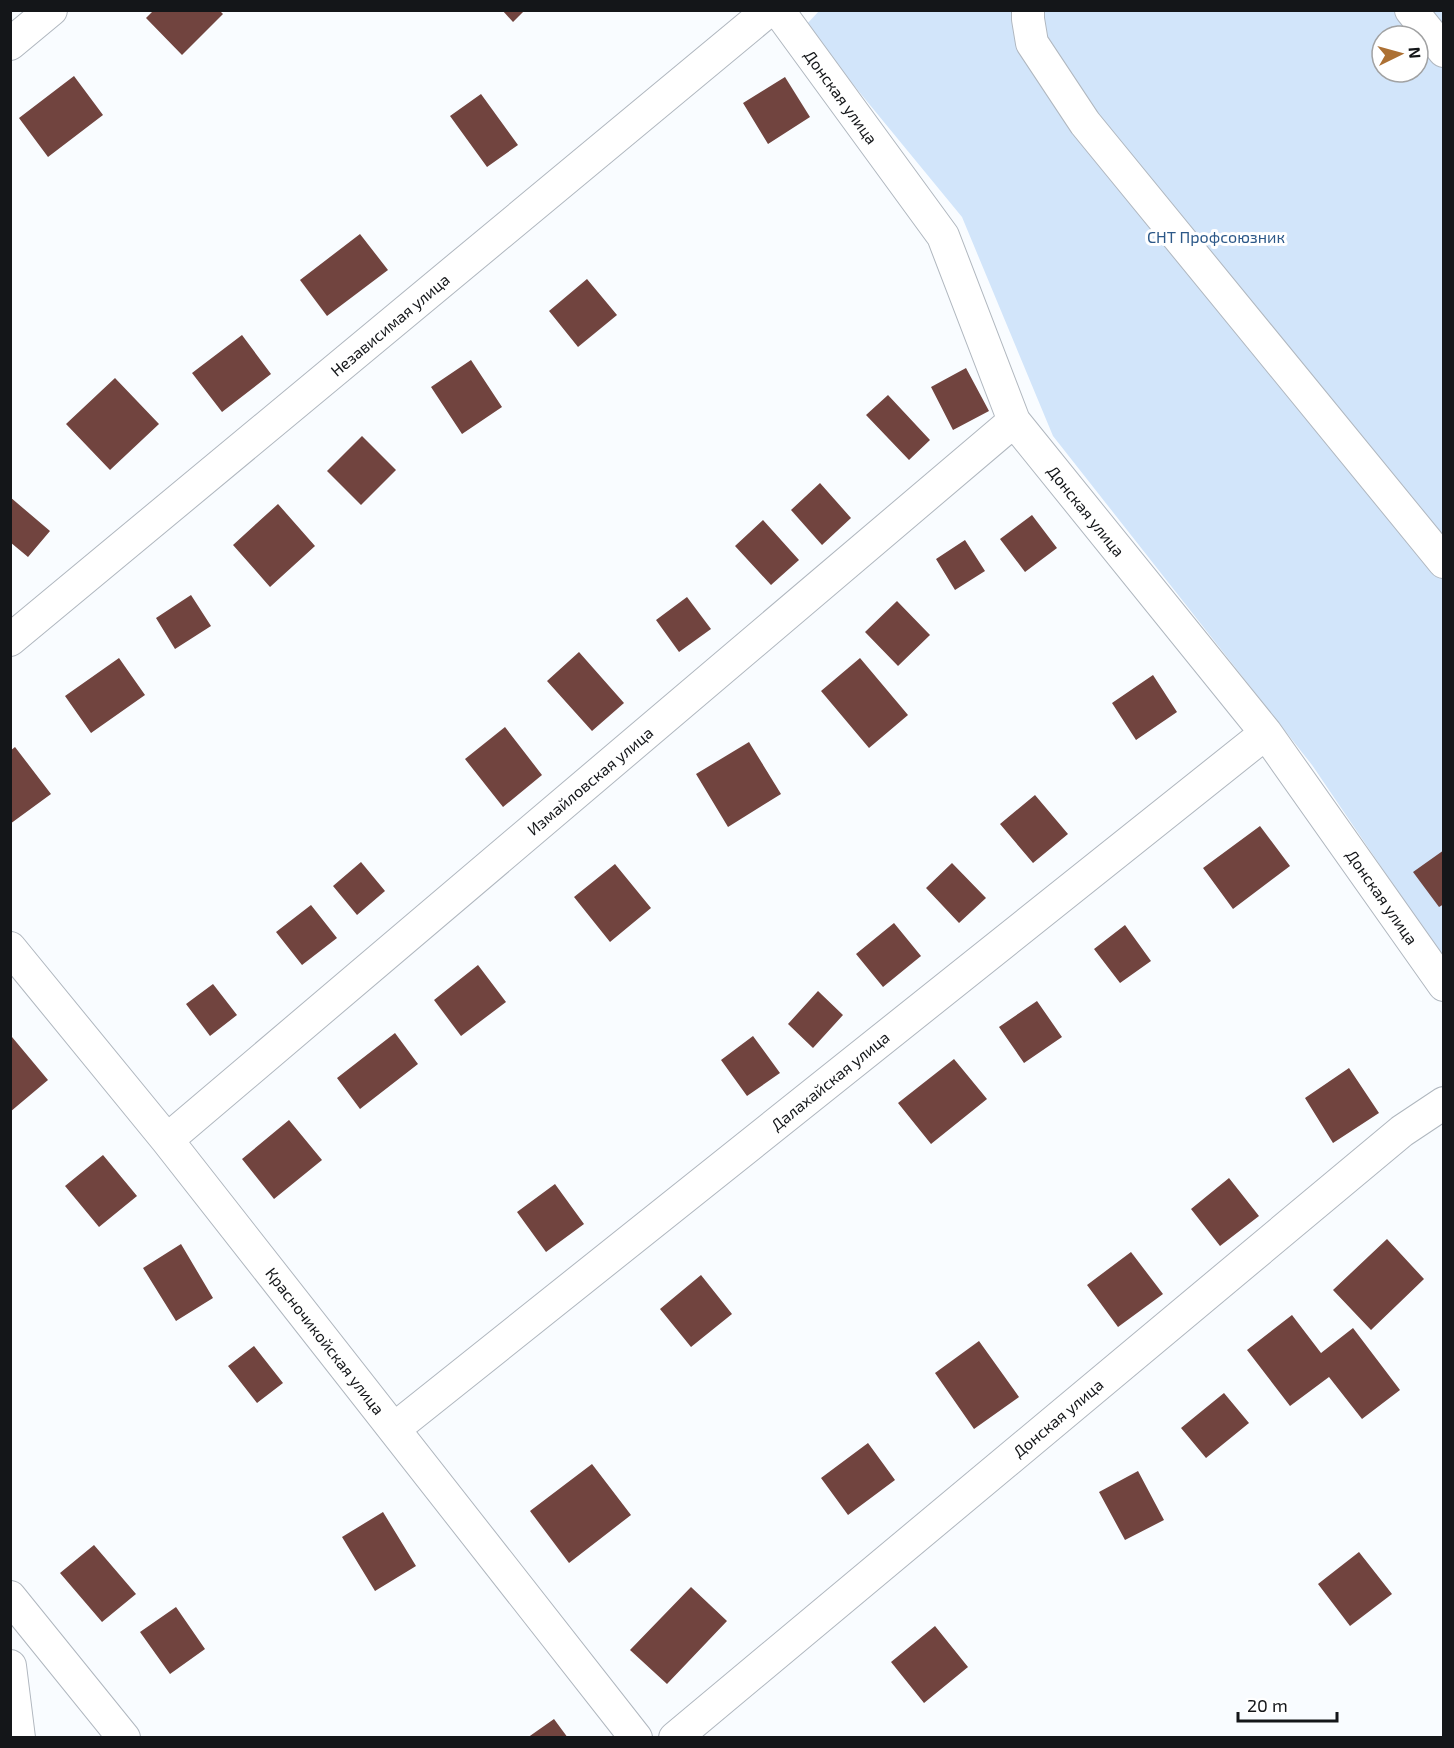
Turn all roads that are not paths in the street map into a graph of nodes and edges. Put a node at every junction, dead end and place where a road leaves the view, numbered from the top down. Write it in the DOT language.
graph roads {
  1 [pos="51,10"];
  2 [pos="769,10"];
  3 [pos="778,10"];
  4 [pos="1028,10"];
  5 [pos="1411,10"];
  6 [pos="10,44"];
  7 [pos="1443,51"];
  8 [pos="1014,422"];
  9 [pos="1443,562"];
  10 [pos="10,640"];
  11 [pos="1266,733"];
  12 [pos="10,948"];
  13 [pos="1443,985"];
  14 [pos="1443,1103"];
  15 [pos="167,1140"];
  16 [pos="394,1429"];
  17 [pos="10,1597"];
  18 [pos="10,1666"];
  19 [pos="19,1737"];
  20 [pos="124,1737"];
  21 [pos="636,1737"];
  22 [pos="675,1737"];
  1 -- 6 [label="street"];
  2 -- 10 [label="street, Независимая улица"];
  3 -- 8 [label="street, Донская улица"];
  4 -- 9 [label="street"];
  5 -- 7 [label="street"];
  8 -- 11 [label="street, Донская улица"];
  8 -- 15 [label="street, Измайловская улица"];
  11 -- 13 [label="street, Донская улица"];
  11 -- 16 [label="street, Далахайская улица"];
  12 -- 15 [label="street, Красночикойская улица"];
  14 -- 22 [label="street, Донская улица"];
  15 -- 16 [label="street, Красночикойская улица"];
  16 -- 21 [label="street, Красночикойская улица"];
  17 -- 20 [label="street"];
  18 -- 19 [label="street"];
}
